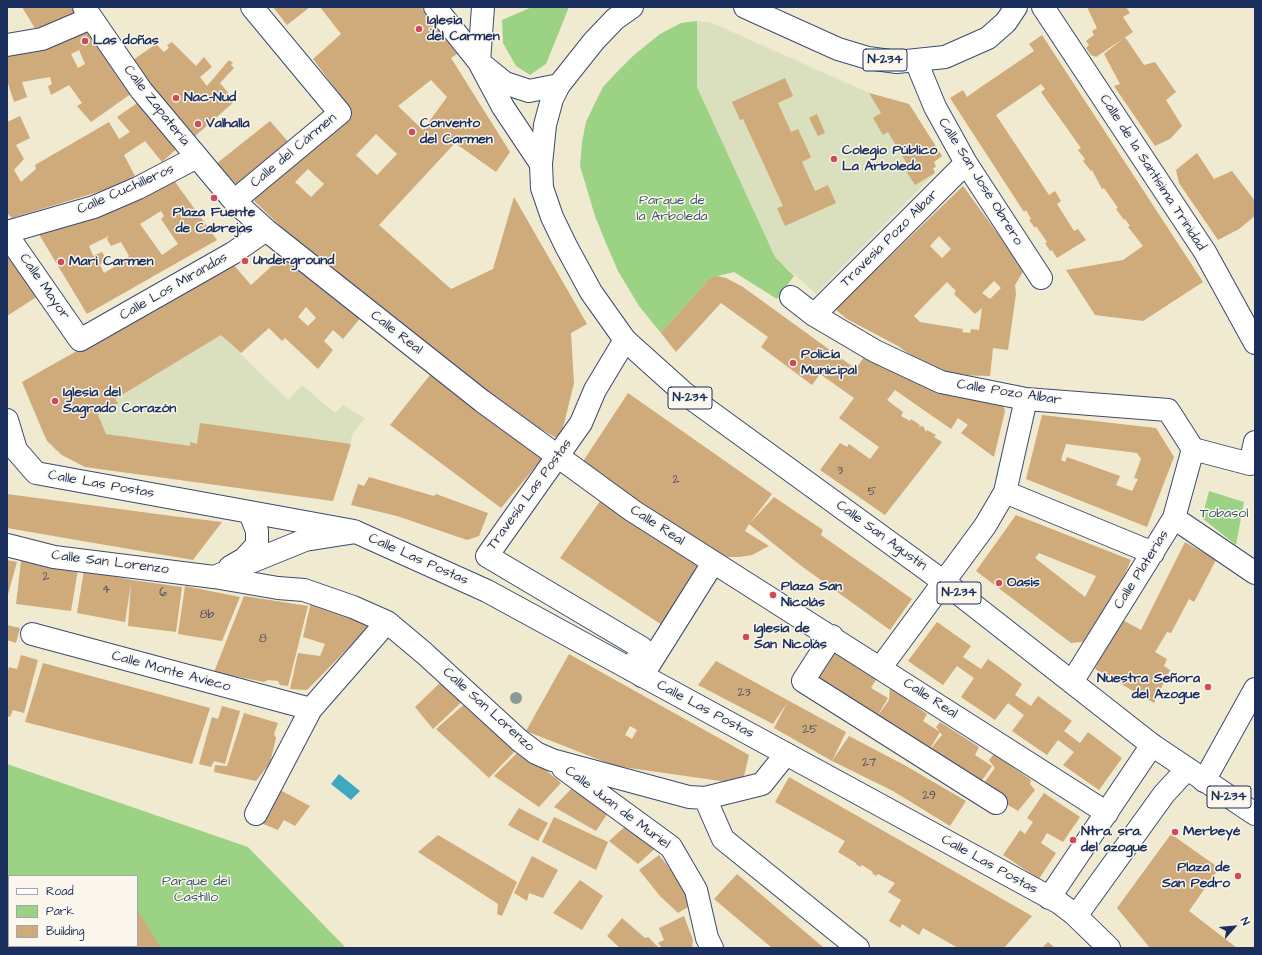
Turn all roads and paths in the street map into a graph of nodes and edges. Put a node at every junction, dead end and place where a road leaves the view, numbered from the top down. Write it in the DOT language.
graph roads {
  1 [pos="252,7"];
  2 [pos="435,7"];
  3 [pos="483,7"];
  4 [pos="632,7"];
  5 [pos="745,7"];
  6 [pos="1016,7"];
  7 [pos="1043,7"];
  8 [pos="88,13"];
  9 [pos="7,45"];
  10 [pos="916,61"];
  11 [pos="479,62"];
  12 [pos="559,85"];
  13 [pos="197,158"];
  14 [pos="966,163"];
  15 [pos="541,164"];
  16 [pos="234,201"];
  17 [pos="266,230"];
  18 [pos="7,233"];
  19 [pos="1041,278"];
  20 [pos="791,297"];
  21 [pos="814,315"];
  22 [pos="80,340"];
  23 [pos="625,340"];
  24 [pos="1255,343"];
  25 [pos="1026,399"];
  26 [pos="7,420"];
  27 [pos="1255,442"];
  28 [pos="1193,449"];
  29 [pos="558,458"];
  30 [pos="1005,492"];
  31 [pos="250,513"];
  32 [pos="1174,518"];
  33 [pos="356,532"];
  34 [pos="7,545"];
  35 [pos="1153,553"];
  36 [pos="713,563"];
  37 [pos="1255,573"];
  38 [pos="214,577"];
  39 [pos="944,582"];
  40 [pos="387,622"];
  41 [pos="32,634"];
  42 [pos="832,636"];
  43 [pos="881,668"];
  44 [pos="637,673"];
  45 [pos="1072,682"];
  46 [pos="1255,689"];
  47 [pos="310,710"];
  48 [pos="1152,745"];
  49 [pos="786,754"];
  50 [pos="552,760"];
  51 [pos="1195,775"];
  52 [pos="705,798"];
  53 [pos="996,803"];
  54 [pos="1107,813"];
  55 [pos="256,814"];
  56 [pos="1255,814"];
  57 [pos="1049,898"];
  58 [pos="1074,914"];
  59 [pos="712,948"];
  60 [pos="858,948"];
  61 [pos="1109,948"];
  1 -- 16 [label="street, Calle del Cármen"];
  2 -- 11 [label="street"];
  3 -- 11 [label="street"];
  4 -- 12 [label="street, N-234"];
  5 -- 10 [label="street, N-234"];
  6 -- 10 [label="street, N-234"];
  7 -- 24 [label="street, Calle de la Santísima Trinidad"];
  8 -- 9 [label="street"];
  8 -- 13 [label="street, Calle Zapatería"];
  10 -- 14 [label="street, Calle San José Obrero"];
  11 -- 12 [label="street"];
  11 -- 15 [label="street"];
  12 -- 15 [label="street, N-234"];
  13 -- 16 [label="street, Calle Zapatería"];
  13 -- 18 [label="street, Calle Cuchilleros"];
  14 -- 19 [label="street, Calle San José Obrero"];
  14 -- 21 [label="street, Travesía Pozo Albar"];
  15 -- 23 [label="street, N-234"];
  16 -- 17 [label="street, Calle Real"];
  17 -- 22 [label="street, Calle Los Mirandas"];
  17 -- 29 [label="street, Calle Real"];
  18 -- 22 [label="street, Calle Mayor"];
  20 -- 21 [label="street, Calle Pozo Albar"];
  21 -- 25 [label="street, Calle Pozo Albar"];
  23 -- 29 [label="street, Travesía Las Postas"];
  23 -- 39 [label="street, Calle San Agustín / N-234"];
  25 -- 28 [label="street, Calle Pozo Albar"];
  25 -- 30 [label="street"];
  26 -- 31 [label="street, Calle Las Postas"];
  27 -- 28 [label="street"];
  28 -- 32 [label="street, Calle Platerías"];
  29 -- 36 [label="street, Calle Real"];
  29 -- 44 [label="street, Travesía Las Postas"];
  30 -- 35 [label="street"];
  30 -- 39 [label="street"];
  31 -- 33 [label="street, Calle Las Postas"];
  31 -- 38 [label="street"];
  32 -- 35 [label="street, Calle Platerías"];
  32 -- 37 [label="street"];
  33 -- 38 [label="street, Calle Las Postas"];
  33 -- 44 [label="street, Calle Las Postas"];
  34 -- 38 [label="street, Calle San Lorenzo"];
  35 -- 45 [label="street, Calle Platerías"];
  36 -- 42 [label="street, Calle Real"];
  36 -- 44 [label="street"];
  38 -- 40 [label="street, Calle San Lorenzo"];
  39 -- 43 [label="street"];
  39 -- 45 [label="street, Calle San Agustín / N-234"];
  40 -- 47 [label="street"];
  40 -- 50 [label="street, Calle San Lorenzo"];
  41 -- 47 [label="street, Calle Monte Avieco"];
  42 -- 43 [label="street, Calle Real"];
  42 -- 53 [label="street"];
  43 -- 54 [label="street, Calle Real"];
  44 -- 49 [label="street, Calle Las Postas"];
  45 -- 48 [label="street, Calle San Agustín / N-234"];
  46 -- 51 [label="street"];
  47 -- 55 [label="street"];
  48 -- 51 [label="street, Calle San Agustín / N-234"];
  48 -- 54 [label="street, Calle Las Postas"];
  49 -- 52 [label="street, Calle San Lorenzo"];
  49 -- 57 [label="street, Calle Las Postas"];
  50 -- 52 [label="street, Calle San Lorenzo"];
  50 -- 59 [label="street, Calle Juan de Muriel"];
  51 -- 56 [label="street, Calle San Agustín / N-234"];
  51 -- 58 [label="street"];
  52 -- 60 [label="street"];
  54 -- 57 [label="street, Calle Las Postas"];
  57 -- 58 [label="street, Calle Las Postas"];
  58 -- 61 [label="street, Calle Las Postas"];
}
